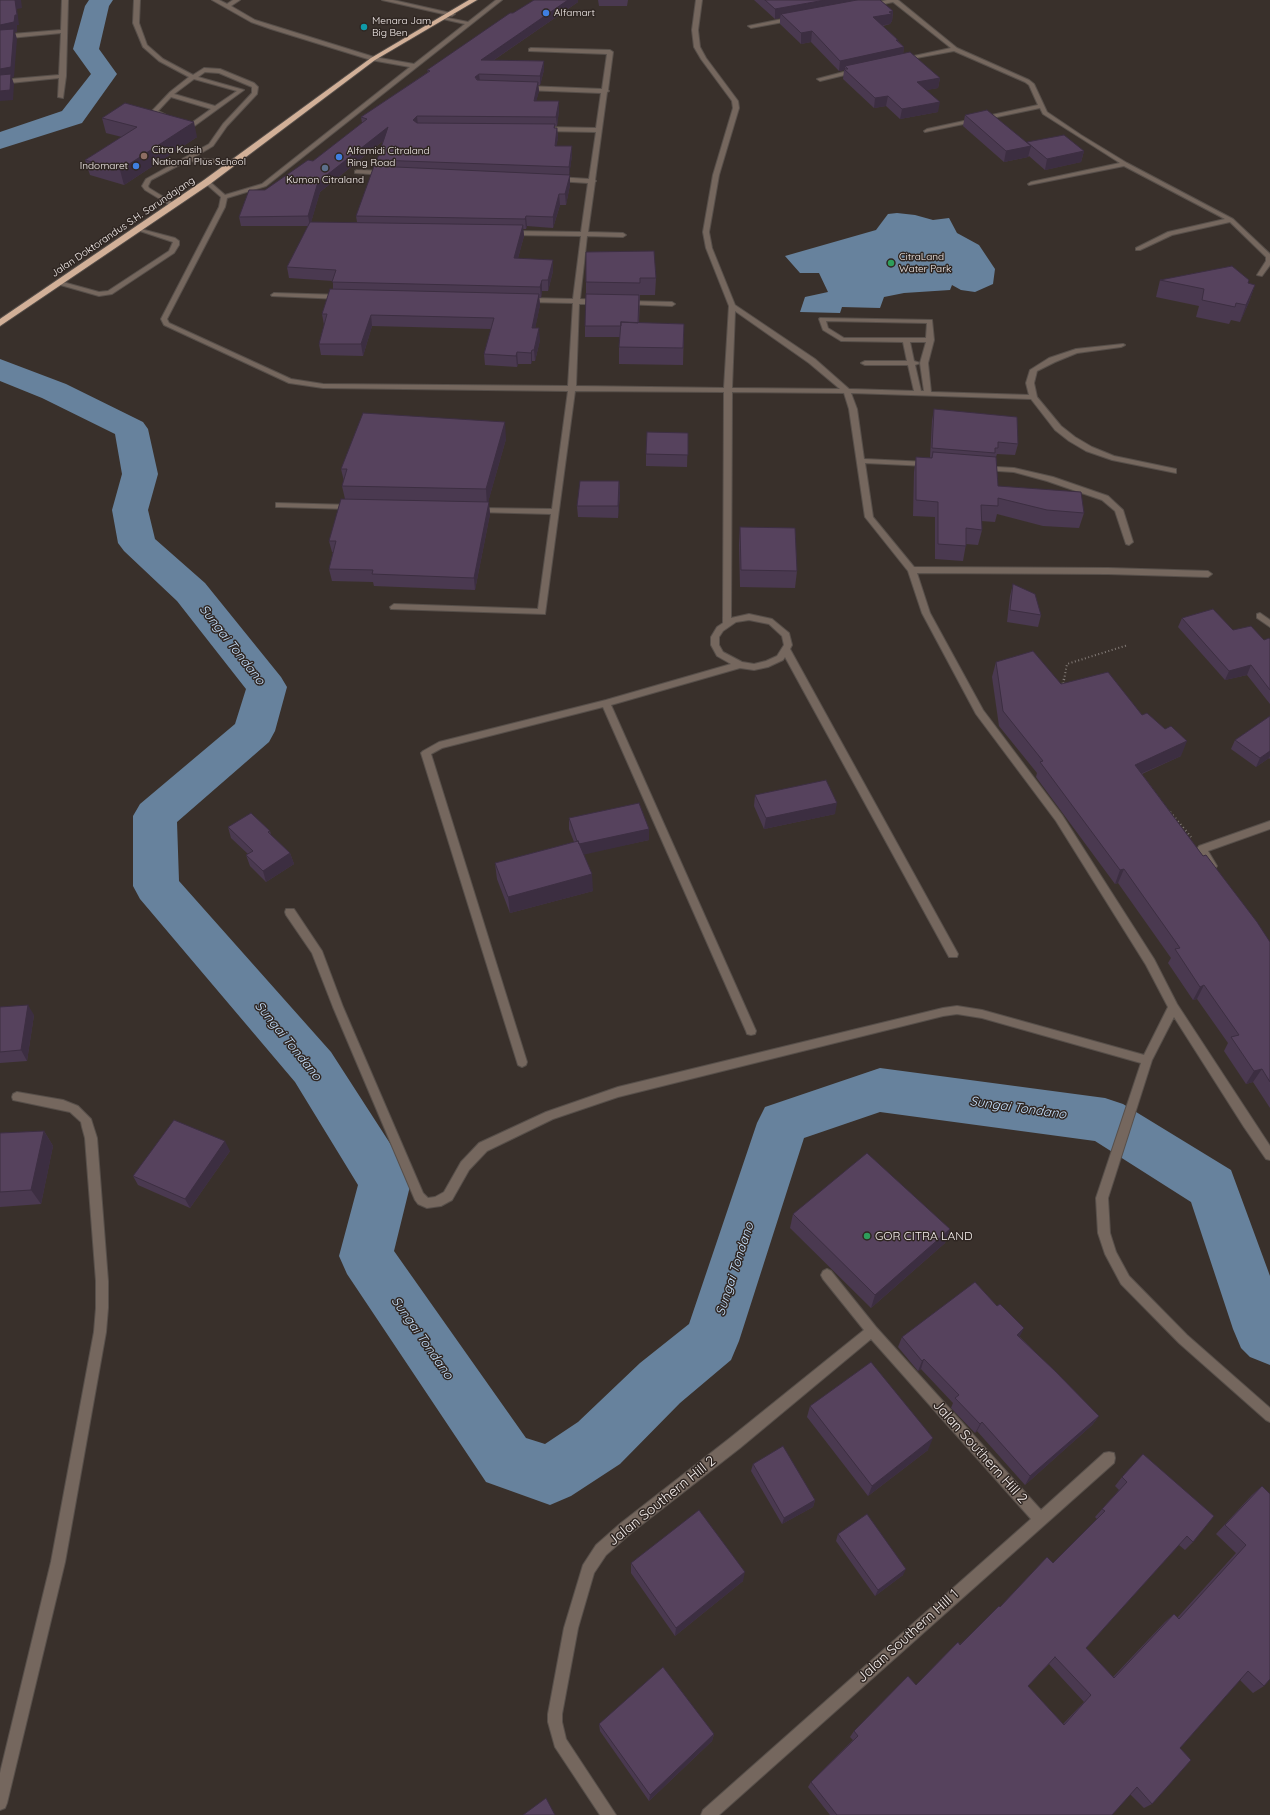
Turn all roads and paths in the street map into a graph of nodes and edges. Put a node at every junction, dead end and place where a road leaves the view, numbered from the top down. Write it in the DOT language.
graph roads {
  1 [pos="65,0"];
  2 [pos="137,0"];
  3 [pos="215,0"];
  4 [pos="237,0"];
  5 [pos="385,0"];
  6 [pos="474,0"];
  7 [pos="499,0"];
  8 [pos="699,0"];
  9 [pos="895,0"];
  10 [pos="864,6"];
  11 [pos="226,7"];
  12 [pos="448,16"];
  13 [pos="796,18"];
  14 [pos="469,24"];
  15 [pos="751,26"];
  16 [pos="65,31"];
  17 [pos="0,37"];
  18 [pos="955,48"];
  19 [pos="531,50"];
  20 [pos="373,59"];
  21 [pos="895,62"];
  22 [pos="415,66"];
  23 [pos="865,69"];
  24 [pos="63,76"];
  25 [pos="193,77"];
  26 [pos="820,79"];
  27 [pos="0,82"];
  28 [pos="519,88"];
  29 [pos="606,91"];
  30 [pos="170,95"];
  31 [pos="61,97"];
  32 [pos="1041,106"];
  33 [pos="215,108"];
  34 [pos="171,119"];
  35 [pos="178,121"];
  36 [pos="538,128"];
  37 [pos="598,130"];
  38 [pos="927,131"];
  39 [pos="188,159"];
  40 [pos="233,163"];
  41 [pos="1125,164"];
  42 [pos="357,172"];
  43 [pos="394,174"];
  44 [pos="547,179"];
  45 [pos="593,180"];
  46 [pos="207,182"];
  47 [pos="1031,184"];
  48 [pos="224,197"];
  49 [pos="173,205"];
  50 [pos="1231,220"];
  51 [pos="139,229"];
  52 [pos="504,233"];
  53 [pos="584,235"];
  54 [pos="623,235"];
  55 [pos="1138,249"];
  56 [pos="1260,275"];
  57 [pos="59,283"];
  58 [pos="274,295"];
  59 [pos="345,297"];
  60 [pos="517,300"];
  61 [pos="576,302"];
  62 [pos="606,302"];
  63 [pos="621,302"];
  64 [pos="672,304"];
  65 [pos="732,306"];
  66 [pos="0,323"];
  67 [pos="906,340"];
  68 [pos="930,340"];
  69 [pos="1121,345"];
  70 [pos="865,363"];
  71 [pos="911,363"];
  72 [pos="924,363"];
  73 [pos="572,388"];
  74 [pos="728,390"];
  75 [pos="847,391"];
  76 [pos="918,393"];
  77 [pos="928,394"];
  78 [pos="1033,397"];
  79 [pos="861,461"];
  80 [pos="933,464"];
  81 [pos="972,467"];
  82 [pos="1173,471"];
  83 [pos="279,505"];
  84 [pos="357,508"];
  85 [pos="471,510"];
  86 [pos="555,512"];
  87 [pos="1129,542"];
  88 [pos="912,570"];
  89 [pos="1208,574"];
  90 [pos="394,607"];
  91 [pos="1260,616"];
  92 [pos="727,623"];
  93 [pos="1270,624"];
  94 [pos="1128,645"];
  95 [pos="786,650"];
  96 [pos="740,665"];
  97 [pos="1068,690"];
  98 [pos="606,704"];
  99 [pos="1170,811"];
  100 [pos="1270,825"];
  101 [pos="1202,849"];
  102 [pos="1218,876"];
  103 [pos="290,912"];
  104 [pos="953,954"];
  105 [pos="1173,1007"];
  106 [pos="751,1031"];
  107 [pos="1147,1060"];
  108 [pos="522,1062"];
  109 [pos="17,1096"];
  110 [pos="1270,1155"];
  111 [pos="827,1275"];
  112 [pos="872,1331"];
  113 [pos="1270,1416"];
  114 [pos="1109,1458"];
  115 [pos="1040,1519"];
  116 [pos="0,1802"];
  117 [pos="608,1815"];
  118 [pos="708,1815"];
  1 -- 16 [label="street"];
  2 -- 25 [label="street"];
  3 -- 11 [label="street"];
  4 -- 11 [label="street"];
  5 -- 12 [label="street"];
  6 -- 12 [label="highway, Jalan Doktorandus S.H. Sarundajang"];
  7 -- 14 [label="street"];
  8 -- 65 [label="street"];
  9 -- 10 [label="street"];
  9 -- 18 [label="street"];
  11 -- 20 [label="street"];
  12 -- 14 [label="street"];
  12 -- 20 [label="highway, Jalan Doktorandus S.H. Sarundajang"];
  13 -- 15 [label="street"];
  14 -- 22 [label="street"];
  16 -- 17 [label="street"];
  16 -- 24 [label="street"];
  18 -- 21 [label="street"];
  18 -- 32 [label="street"];
  19 -- 29 [label="street"];
  20 -- 22 [label="street"];
  20 -- 40 [label="highway, Jalan Doktorandus S.H. Sarundajang"];
  22 -- 48 [label="street"];
  23 -- 26 [label="street"];
  24 -- 27 [label="street"];
  24 -- 31 [label="street"];
  25 -- 30 [label="street"];
  25 -- 33 [label="street"];
  25 -- 39 [label="street"];
  28 -- 29 [label="street"];
  29 -- 37 [label="street"];
  30 -- 33 [label="street"];
  30 -- 34 [label="street"];
  32 -- 38 [label="street"];
  32 -- 41 [label="street"];
  33 -- 35 [label="street"];
  36 -- 37 [label="street"];
  37 -- 45 [label="street"];
  39 -- 40 [label="street"];
  39 -- 49 [label="street"];
  40 -- 46 [label="highway, Jalan Doktorandus S.H. Sarundajang"];
  41 -- 47 [label="street"];
  41 -- 50 [label="street"];
  42 -- 43 [label="street"];
  44 -- 45 [label="street"];
  45 -- 53 [label="street"];
  46 -- 48 [label="street"];
  46 -- 49 [label="highway, Jalan Doktorandus S.H. Sarundajang"];
  48 -- 73 [label="street"];
  49 -- 51 [label="highway, Jalan Doktorandus S.H. Sarundajang"];
  50 -- 55 [label="street"];
  50 -- 56 [label="street"];
  51 -- 57 [label="highway, Jalan Doktorandus S.H. Sarundajang"];
  51 -- 57 [label="street"];
  52 -- 53 [label="street"];
  53 -- 54 [label="street"];
  53 -- 61 [label="street"];
  57 -- 66 [label="highway, Jalan Doktorandus S.H. Sarundajang"];
  58 -- 59 [label="street"];
  60 -- 61 [label="street"];
  61 -- 62 [label="street"];
  61 -- 73 [label="street"];
  63 -- 64 [label="street"];
  65 -- 74 [label="street"];
  65 -- 75 [label="street"];
  67 -- 68 [label="street"];
  67 -- 68 [label="street"];
  67 -- 71 [label="street"];
  68 -- 72 [label="street"];
  69 -- 78 [label="street"];
  70 -- 71 [label="street"];
  71 -- 72 [label="street"];
  71 -- 76 [label="street"];
  72 -- 77 [label="street"];
  73 -- 74 [label="street"];
  73 -- 86 [label="street"];
  74 -- 75 [label="street"];
  74 -- 92 [label="street"];
  75 -- 76 [label="street"];
  75 -- 79 [label="street"];
  76 -- 77 [label="street"];
  77 -- 78 [label="street"];
  78 -- 82 [label="street"];
  79 -- 80 [label="street"];
  79 -- 88 [label="street"];
  81 -- 87 [label="street"];
  83 -- 84 [label="street"];
  85 -- 86 [label="street"];
  86 -- 90 [label="street"];
  88 -- 89 [label="street"];
  88 -- 105 [label="street"];
  91 -- 93 [label="street"];
  92 -- 95 [label="street"];
  92 -- 96 [label="street"];
  94 -- 97 [label="path"];
  95 -- 96 [label="street"];
  95 -- 104 [label="street"];
  96 -- 98 [label="street"];
  98 -- 106 [label="street"];
  98 -- 108 [label="street"];
  99 -- 101 [label="path"];
  100 -- 101 [label="street"];
  101 -- 102 [label="street"];
  103 -- 107 [label="street"];
  105 -- 107 [label="street"];
  105 -- 110 [label="street"];
  107 -- 113 [label="street"];
  109 -- 116 [label="street"];
  111 -- 112 [label="street, Jalan Southern Hill 2"];
  112 -- 115 [label="street, Jalan Southern Hill 2"];
  112 -- 117 [label="street, Jalan Southern Hill 2"];
  114 -- 115 [label="street, Jalan Southern Hill 1"];
  115 -- 118 [label="street, Jalan Southern Hill 1"];
}
